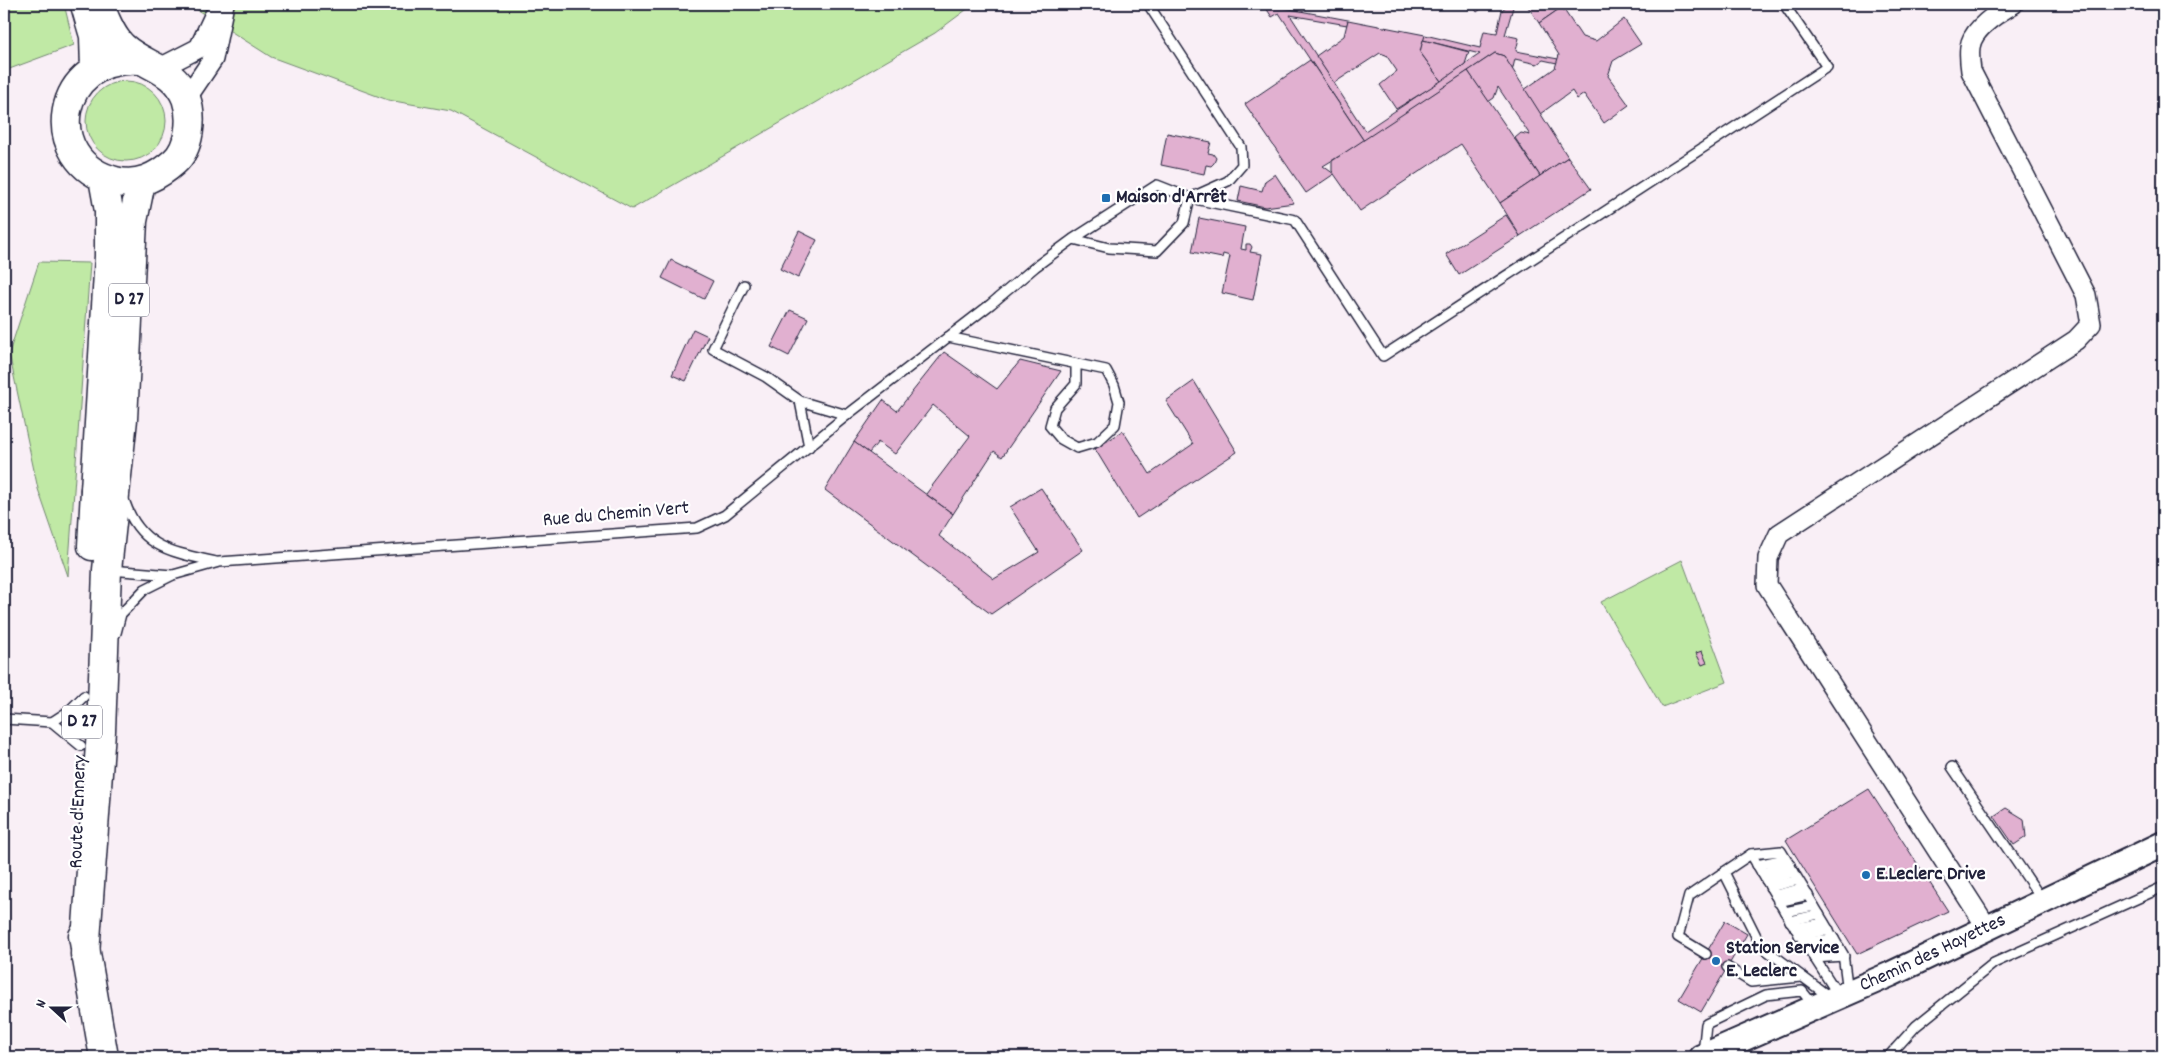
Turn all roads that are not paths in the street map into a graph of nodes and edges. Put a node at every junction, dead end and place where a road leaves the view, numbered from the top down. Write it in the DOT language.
graph roads {
  1 [pos="84,4"];
  2 [pos="99,4"];
  3 [pos="222,4"];
  4 [pos="1148,4"];
  5 [pos="1784,4"];
  6 [pos="2014,4"];
  7 [pos="150,64"];
  8 [pos="95,69"];
  9 [pos="186,99"];
  10 [pos="103,178"];
  11 [pos="141,182"];
  12 [pos="1190,198"];
  13 [pos="1073,239"];
  14 [pos="744,285"];
  15 [pos="948,337"];
  16 [pos="1076,364"];
  17 [pos="800,401"];
  18 [pos="847,415"];
  19 [pos="123,419"];
  20 [pos="808,447"];
  21 [pos="95,490"];
  22 [pos="219,562"];
  23 [pos="108,570"];
  24 [pos="173,575"];
  25 [pos="84,696"];
  26 [pos="4,719"];
  27 [pos="52,722"];
  28 [pos="91,739"];
  29 [pos="1952,767"];
  30 [pos="2163,844"];
  31 [pos="1751,854"];
  32 [pos="1757,865"];
  33 [pos="1724,872"];
  34 [pos="1796,877"];
  35 [pos="2163,887"];
  36 [pos="1770,888"];
  37 [pos="2043,902"];
  38 [pos="1817,910"];
  39 [pos="1785,912"];
  40 [pos="1827,926"];
  41 [pos="1988,929"];
  42 [pos="1802,939"];
  43 [pos="1837,943"];
  44 [pos="1706,954"];
  45 [pos="1844,956"];
  46 [pos="1727,967"];
  47 [pos="1800,977"];
  48 [pos="1834,999"];
  49 [pos="104,1057"];
  50 [pos="1702,1057"];
  51 [pos="1888,1057"];
  1 -- 8 [label="main road"];
  2 -- 7 [label="main road"];
  3 -- 7 [label="street"];
  3 -- 9 [label="street"];
  4 -- 12 [label="lane"];
  5 -- 12 [label="lane"];
  6 -- 41 [label="street"];
  7 -- 8 [label="main road"];
  7 -- 9 [label="main road"];
  8 -- 10 [label="main road"];
  9 -- 11 [label="main road"];
  10 -- 11 [label="main road"];
  10 -- 21 [label="main road, D 27"];
  11 -- 19 [label="main road, D 27"];
  12 -- 13 [label="lane, Rue du Chemin Vert"];
  12 -- 13 [label="lane"];
  13 -- 15 [label="lane, Rue du Chemin Vert"];
  14 -- 17 [label="lane"];
  15 -- 16 [label="lane"];
  15 -- 18 [label="lane, Rue du Chemin Vert"];
  16 -- 16 [label="lane"];
  17 -- 18 [label="lane"];
  17 -- 20 [label="lane"];
  18 -- 20 [label="lane, Rue du Chemin Vert"];
  19 -- 22 [label="lane"];
  19 -- 23 [label="main road, D 27"];
  20 -- 22 [label="lane, Rue du Chemin Vert"];
  21 -- 23 [label="main road"];
  21 -- 25 [label="main road, Route d'Ennery / D 27"];
  22 -- 24 [label="lane"];
  23 -- 24 [label="lane"];
  23 -- 28 [label="main road, Route d'Ennery / D 27"];
  24 -- 28 [label="lane"];
  25 -- 27 [label="lane"];
  25 -- 28 [label="main road, Route d'Ennery / D 27"];
  26 -- 27 [label="lane"];
  27 -- 28 [label="lane"];
  28 -- 49 [label="main road, Route d'Ennery / D 27"];
  29 -- 37 [label="lane"];
  30 -- 37 [label="street, Chemin des Hayettes"];
  31 -- 32 [label="lane"];
  31 -- 33 [label="lane"];
  31 -- 34 [label="lane"];
  32 -- 34 [label="lane"];
  32 -- 36 [label="lane"];
  33 -- 44 [label="lane"];
  33 -- 47 [label="lane"];
  34 -- 36 [label="lane"];
  34 -- 36 [label="lane"];
  34 -- 36 [label="lane"];
  34 -- 38 [label="lane"];
  35 -- 51 [label="lane"];
  36 -- 39 [label="lane"];
  37 -- 41 [label="street, Chemin des Hayettes"];
  38 -- 39 [label="lane"];
  38 -- 40 [label="lane"];
  38 -- 42 [label="lane"];
  39 -- 42 [label="lane"];
  40 -- 42 [label="lane"];
  40 -- 43 [label="lane"];
  41 -- 48 [label="street, Chemin des Hayettes"];
  42 -- 43 [label="lane"];
  42 -- 45 [label="lane"];
  42 -- 48 [label="lane"];
  43 -- 45 [label="lane"];
  45 -- 48 [label="lane"];
  46 -- 47 [label="lane"];
  47 -- 48 [label="lane"];
  48 -- 50 [label="street, Chemin des Hayettes"];
}
